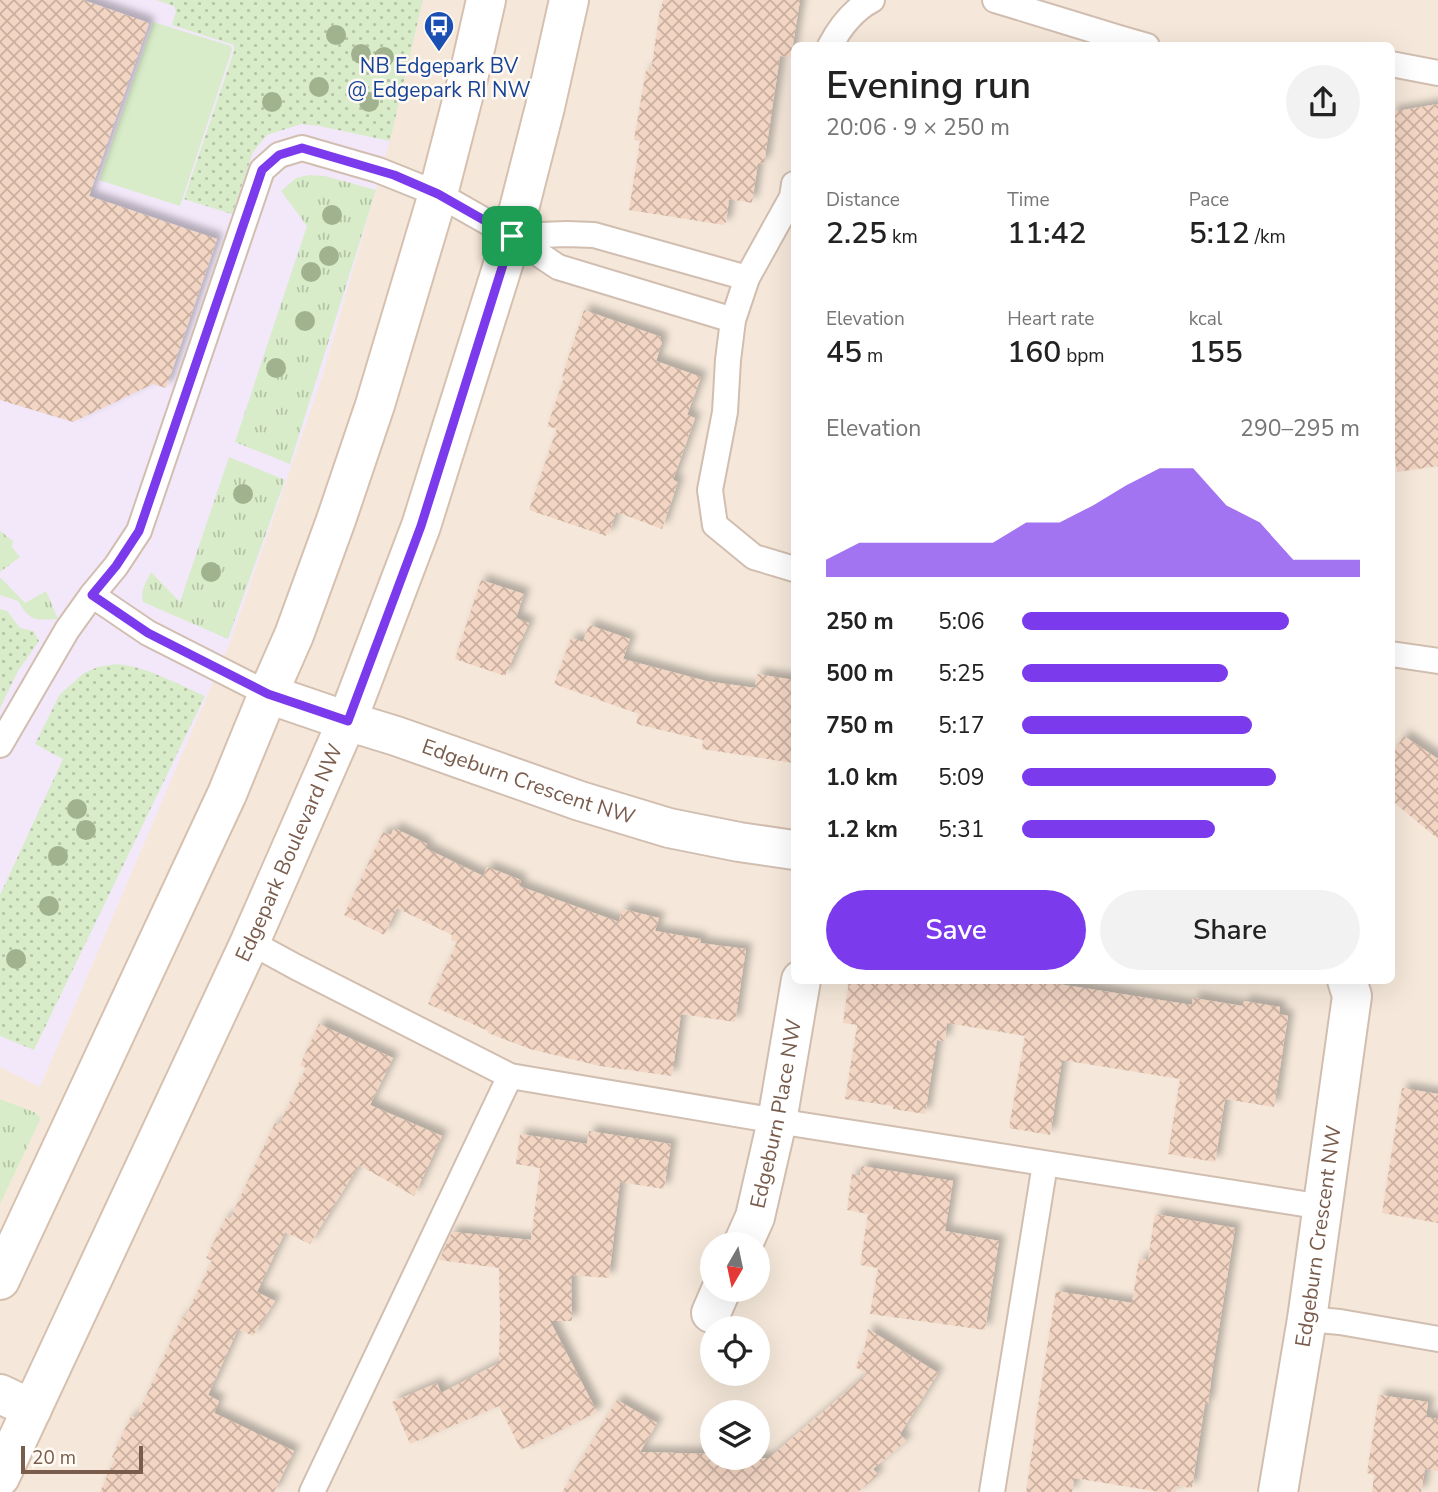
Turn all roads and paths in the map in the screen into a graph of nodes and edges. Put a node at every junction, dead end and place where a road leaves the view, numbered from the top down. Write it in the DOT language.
graph roads {
  1 [pos="486,0"];
  2 [pos="569,0"];
  3 [pos="872,0"];
  4 [pos="995,0"];
  5 [pos="832,42"];
  6 [pos="1133,42"];
  7 [pos="1395,65"];
  8 [pos="1438,73"];
  9 [pos="438,194"];
  10 [pos="791,199"];
  11 [pos="512,236"];
  12 [pos="747,278"];
  13 [pos="733,320"];
  14 [pos="791,568"];
  15 [pos="92,595"];
  16 [pos="1395,655"];
  17 [pos="1438,661"];
  18 [pos="268,694"];
  19 [pos="348,721"];
  20 [pos="0,745"];
  21 [pos="791,850"];
  22 [pos="250,942"];
  23 [pos="800,984"];
  24 [pos="1348,984"];
  25 [pos="510,1076"];
  26 [pos="777,1121"];
  27 [pos="1045,1164"];
  28 [pos="1323,1207"];
  29 [pos="748,1232"];
  30 [pos="0,1280"];
  31 [pos="1307,1319"];
  32 [pos="1438,1339"];
  33 [pos="16,1401"];
  34 [pos="0,1477"];
  35 [pos="312,1492"];
  36 [pos="992,1492"];
  37 [pos="1278,1492"];
  1 -- 9 [label="street"];
  2 -- 11 [label="street, Edgepark Boulevard NW"];
  3 -- 5 [label="lane"];
  4 -- 6 [label="lane"];
  7 -- 8 [label="lane"];
  9 -- 11 [label="lane"];
  9 -- 15 [label="lane"];
  9 -- 18 [label="street"];
  10 -- 12 [label="lane"];
  11 -- 12 [label="lane"];
  11 -- 13 [label="lane"];
  11 -- 19 [label="street, Edgepark Boulevard NW"];
  12 -- 13 [label="lane"];
  13 -- 14 [label="lane"];
  15 -- 18 [label="lane"];
  15 -- 20 [label="lane"];
  16 -- 17 [label="lane"];
  18 -- 19 [label="street, Edgeburn Crescent NW"];
  18 -- 30 [label="street"];
  19 -- 21 [label="street, Edgeburn Crescent NW"];
  19 -- 22 [label="street, Edgepark Boulevard NW"];
  22 -- 25 [label="lane"];
  22 -- 33 [label="street, Edgepark Boulevard NW"];
  23 -- 26 [label="street, Edgeburn Place NW"];
  24 -- 28 [label="street, Edgeburn Crescent NW"];
  25 -- 26 [label="lane"];
  25 -- 35 [label="lane"];
  26 -- 27 [label="lane"];
  26 -- 29 [label="street, Edgeburn Place NW"];
  27 -- 28 [label="lane"];
  27 -- 36 [label="lane"];
  28 -- 31 [label="street, Edgeburn Crescent NW"];
  31 -- 32 [label="lane"];
  31 -- 37 [label="street, Edgeburn Crescent NW"];
  33 -- 34 [label="street, Edgepark Boulevard NW"];
}
